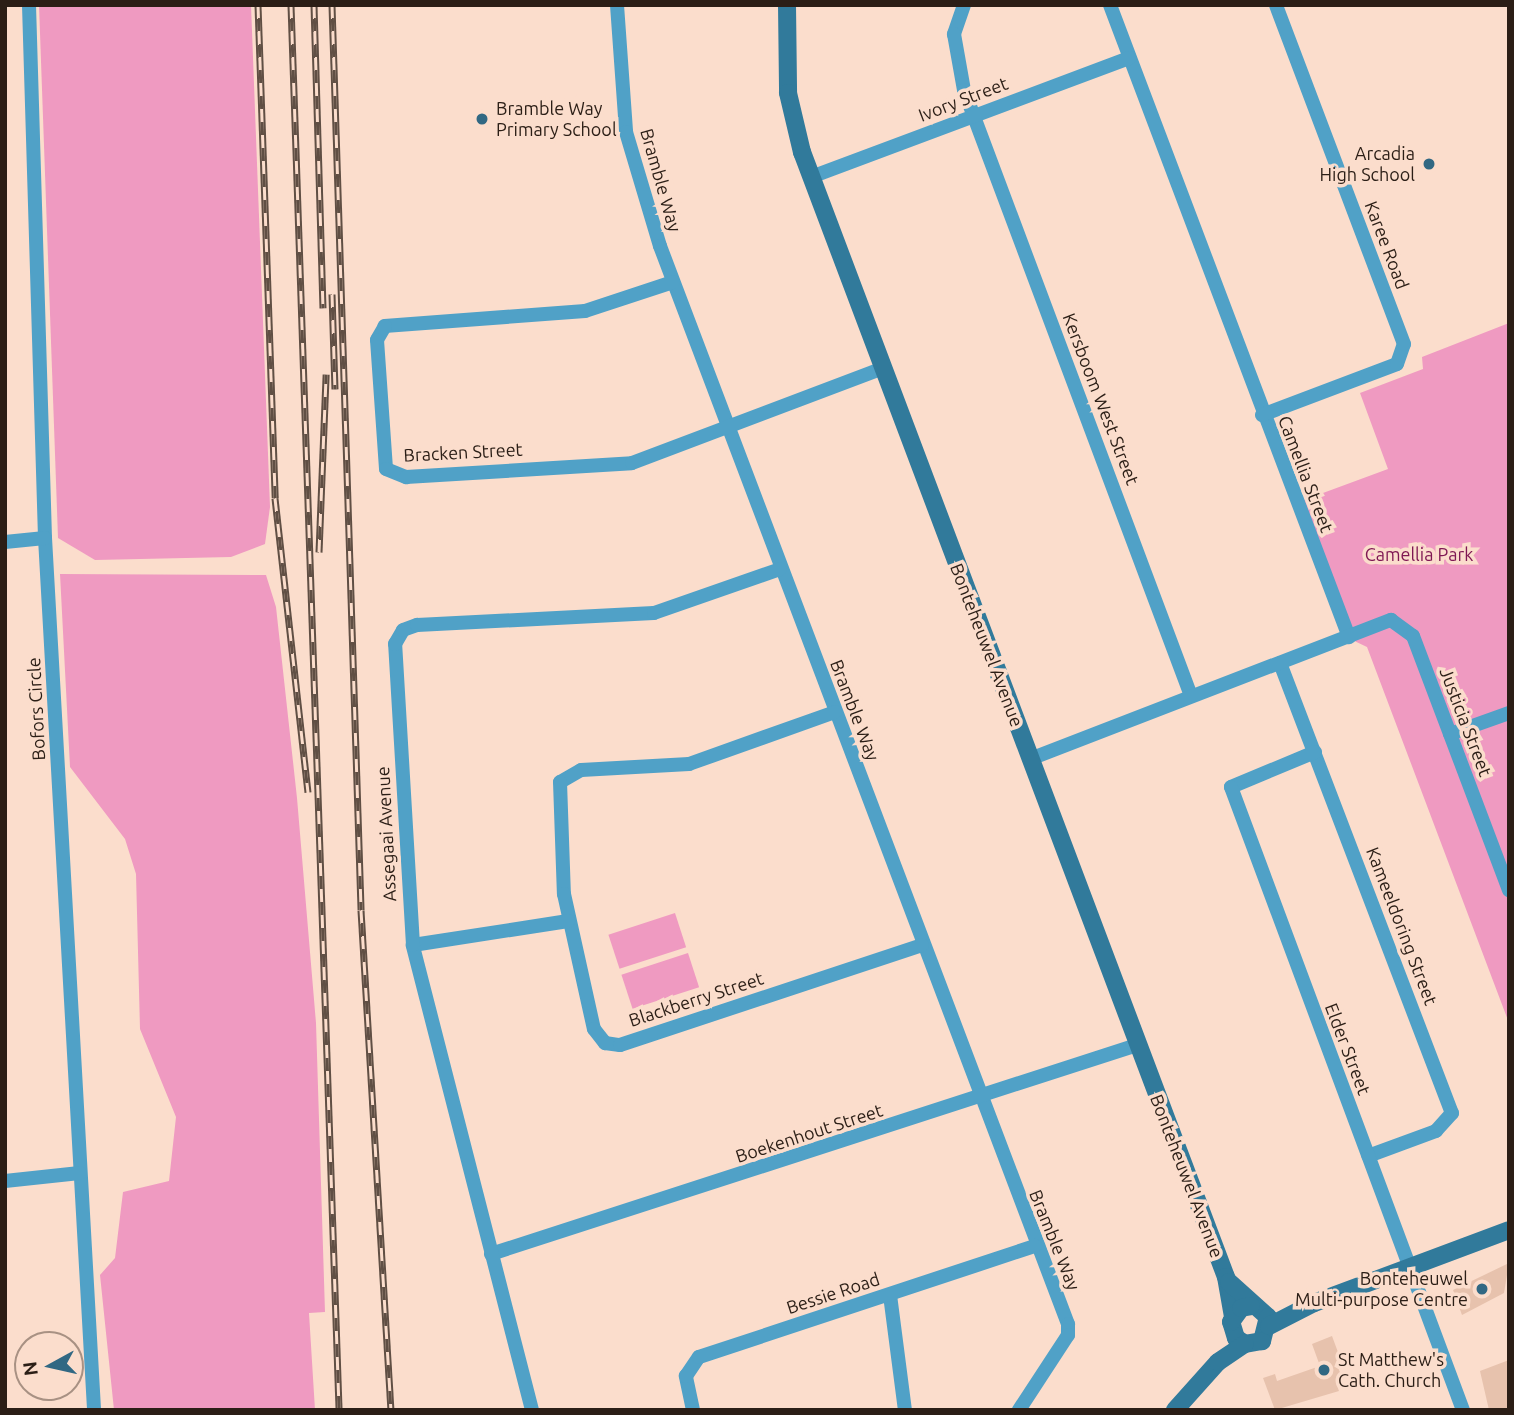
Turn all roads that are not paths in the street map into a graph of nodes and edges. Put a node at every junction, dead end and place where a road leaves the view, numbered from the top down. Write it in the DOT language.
graph roads {
  1 [pos="29,5"];
  2 [pos="617,5"];
  3 [pos="787,5"];
  4 [pos="964,5"];
  5 [pos="1110,5"];
  6 [pos="1276,5"];
  7 [pos="1129,58"];
  8 [pos="974,115"];
  9 [pos="811,177"];
  10 [pos="673,282"];
  11 [pos="883,368"];
  12 [pos="1262,415"];
  13 [pos="728,427"];
  14 [pos="45,538"];
  15 [pos="5,542"];
  16 [pos="780,569"];
  17 [pos="1349,637"];
  18 [pos="1280,663"];
  19 [pos="1192,696"];
  20 [pos="835,712"];
  21 [pos="1509,713"];
  22 [pos="1450,734"];
  23 [pos="1315,752"];
  24 [pos="1030,759"];
  25 [pos="1507,883"];
  26 [pos="568,921"];
  27 [pos="413,945"];
  28 [pos="922,945"];
  29 [pos="1137,1045"];
  30 [pos="979,1098"];
  31 [pos="1367,1156"];
  32 [pos="80,1173"];
  33 [pos="5,1181"];
  34 [pos="1509,1230"];
  35 [pos="1035,1246"];
  36 [pos="491,1254"];
  37 [pos="1409,1268"];
  38 [pos="1226,1277"];
  39 [pos="890,1295"];
  40 [pos="1261,1314"];
  41 [pos="1232,1322"];
  42 [pos="1245,1344"];
  43 [pos="1195,1385"];
  44 [pos="94,1410"];
  45 [pos="532,1410"];
  46 [pos="693,1410"];
  47 [pos="905,1410"];
  48 [pos="1018,1410"];
  49 [pos="1175,1410"];
  50 [pos="1463,1410"];
  1 -- 14 [label="street, Bofors Circle"];
  2 -- 10 [label="street, Bramble Way"];
  3 -- 9 [label="street, Bonteheuwel Avenue"];
  4 -- 8 [label="street, Kersboom West Street"];
  5 -- 7 [label="street, Camellia Street"];
  6 -- 12 [label="street, Karee Road"];
  7 -- 8 [label="street, Ivory Street"];
  7 -- 12 [label="street, Camellia Street"];
  8 -- 9 [label="street, Ivory Street"];
  8 -- 19 [label="street, Kersboom West Street"];
  9 -- 11 [label="street, Bonteheuwel Avenue"];
  10 -- 13 [label="street, Bramble Way"];
  10 -- 13 [label="street, Bracken Street"];
  11 -- 13 [label="street, Bracken Street"];
  11 -- 24 [label="street, Bonteheuwel Avenue"];
  12 -- 17 [label="street, Camellia Street"];
  13 -- 16 [label="street, Bramble Way"];
  14 -- 15 [label="street"];
  14 -- 32 [label="street, Bofors Circle"];
  16 -- 20 [label="street, Bramble Way"];
  16 -- 27 [label="street, Assegaai Avenue"];
  17 -- 18 [label="street"];
  17 -- 22 [label="street, Justicia Street"];
  18 -- 19 [label="street"];
  18 -- 23 [label="street, Kameeldoring Street"];
  19 -- 24 [label="street"];
  20 -- 26 [label="street, Blackberry Street"];
  20 -- 28 [label="street, Bramble Way"];
  21 -- 22 [label="street"];
  22 -- 25 [label="street, Justicia Street"];
  23 -- 31 [label="street, Kameeldoring Street"];
  23 -- 31 [label="street, Elder Street"];
  24 -- 29 [label="street, Bonteheuwel Avenue"];
  26 -- 27 [label="street"];
  26 -- 28 [label="street, Blackberry Street"];
  27 -- 36 [label="street, Assegaai Avenue"];
  28 -- 30 [label="street, Bramble Way"];
  29 -- 30 [label="street, Boekenhout Street"];
  29 -- 38 [label="street, Bonteheuwel Avenue"];
  30 -- 35 [label="street, Bramble Way"];
  30 -- 36 [label="street, Boekenhout Street"];
  31 -- 37 [label="street, Elder Street"];
  32 -- 33 [label="street"];
  32 -- 44 [label="street, Bofors Circle"];
  34 -- 37 [label="street"];
  35 -- 39 [label="street, Bessie Road"];
  35 -- 48 [label="street, Bramble Way"];
  36 -- 45 [label="street, Assegaai Avenue"];
  37 -- 40 [label="street"];
  37 -- 50 [label="street, Elder Street"];
  38 -- 40 [label="street, Bonteheuwel Avenue"];
  38 -- 41 [label="street, Bonteheuwel Avenue"];
  39 -- 46 [label="street, Bessie Road"];
  39 -- 47 [label="street"];
  40 -- 41 [label="street"];
  40 -- 42 [label="street"];
  41 -- 42 [label="street"];
  41 -- 43 [label="street"];
  42 -- 43 [label="street"];
  43 -- 49 [label="street"];
}
